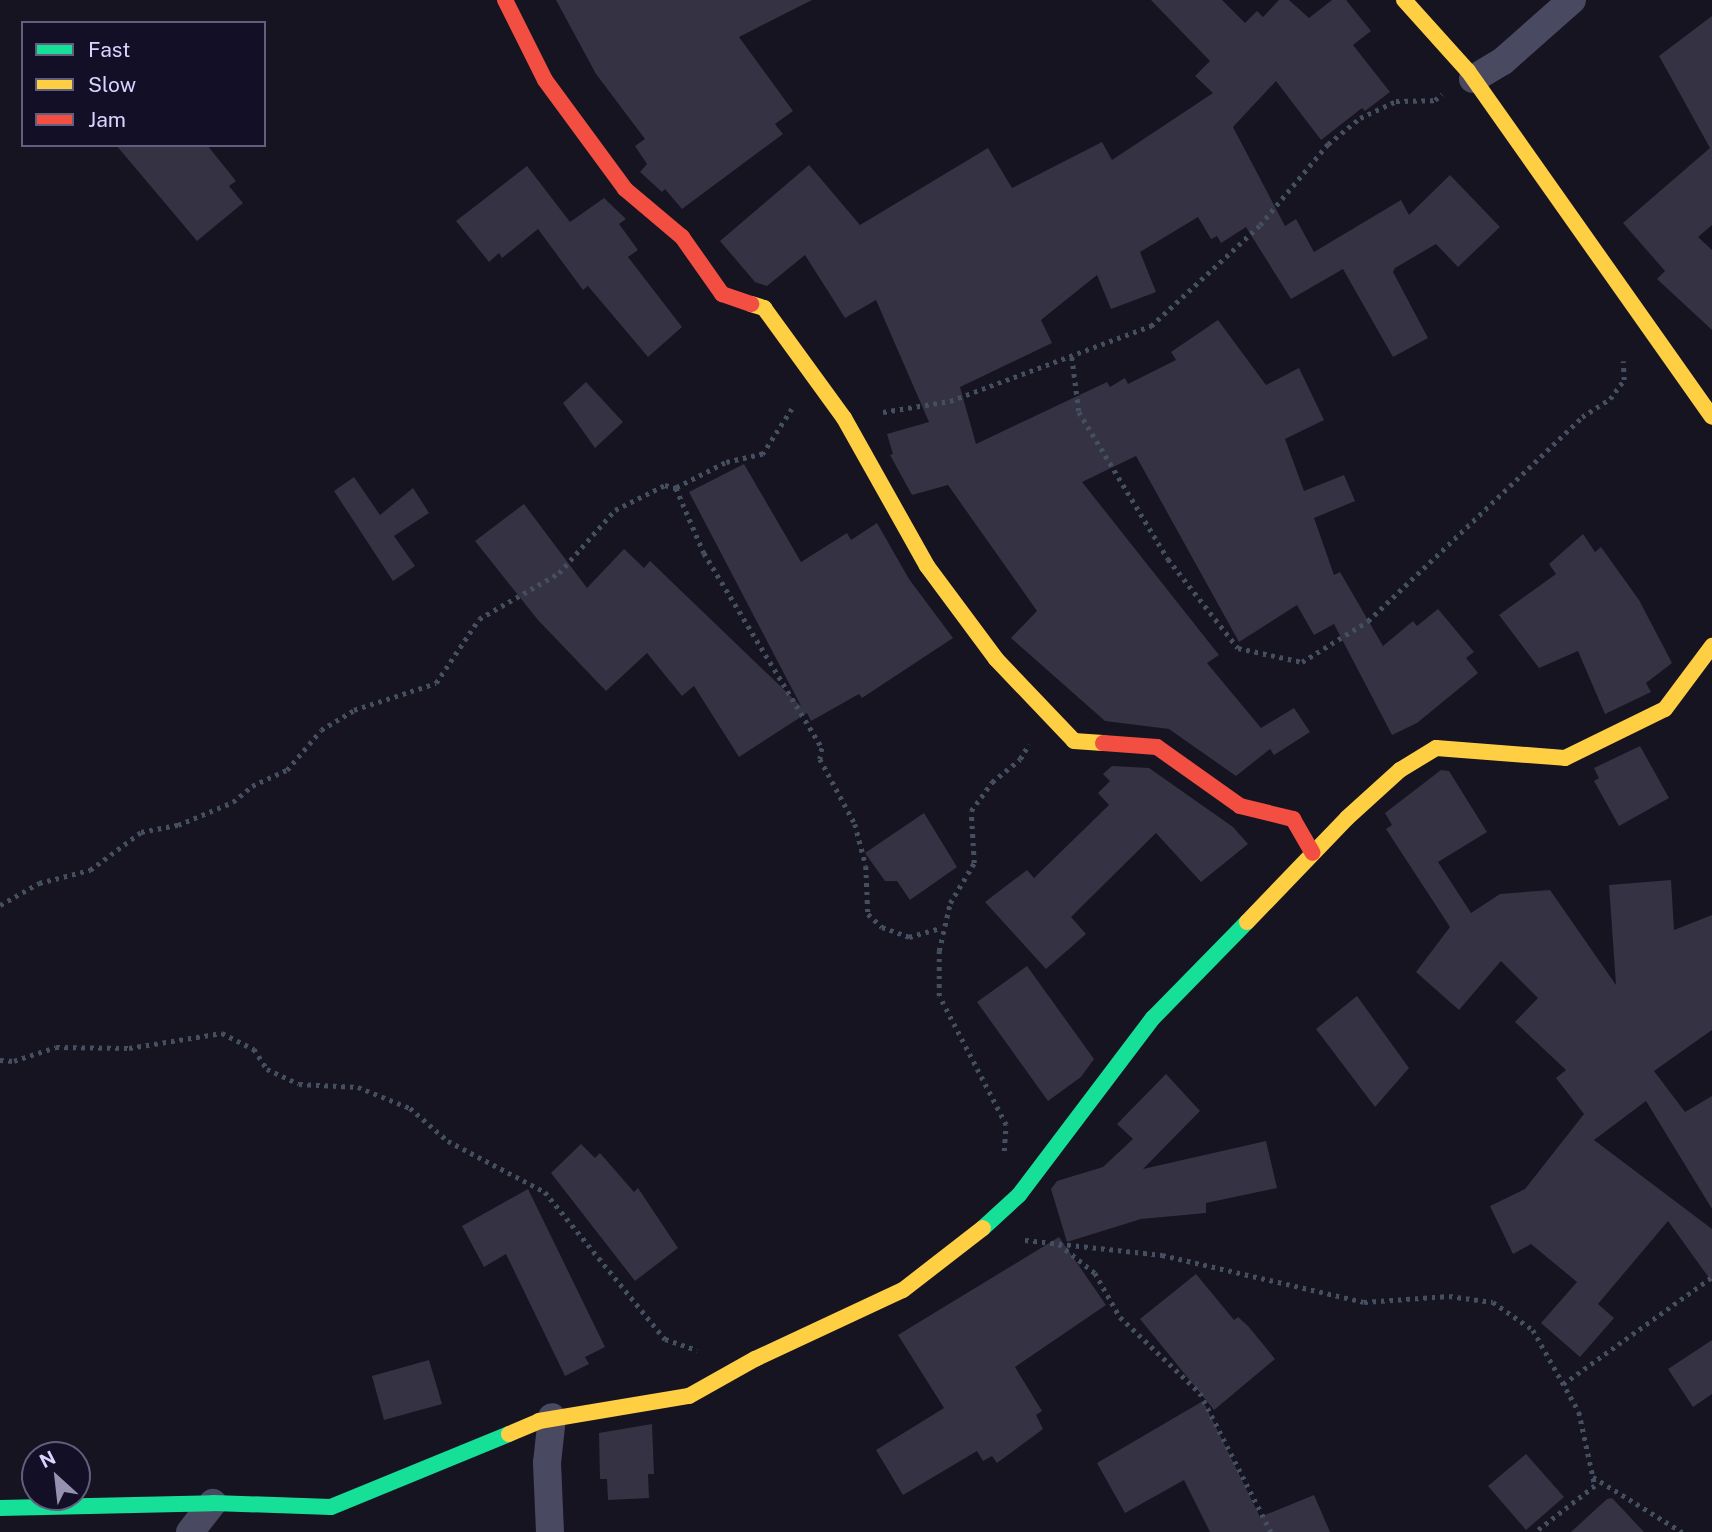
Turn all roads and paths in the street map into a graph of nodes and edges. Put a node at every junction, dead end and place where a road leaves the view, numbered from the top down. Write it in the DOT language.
graph roads {
  1 [pos="505,0"];
  2 [pos="1404,0"];
  3 [pos="1572,0"];
  4 [pos="1471,75"];
  5 [pos="1631,308"];
  6 [pos="1072,356"];
  7 [pos="824,390"];
  8 [pos="1712,417"];
  9 [pos="844,418"];
  10 [pos="676,488"];
  11 [pos="1712,646"];
  12 [pos="1026,732"];
  13 [pos="1313,853"];
  14 [pos="0,905"];
  15 [pos="941,928"];
  16 [pos="0,1060"];
  17 [pos="1002,1157"];
  18 [pos="975,1235"];
  19 [pos="1057,1243"];
  20 [pos="1712,1277"];
  21 [pos="730,1374"];
  22 [pos="1563,1384"];
  23 [pos="552,1417"];
  24 [pos="1592,1477"];
  25 [pos="213,1503"];
  26 [pos="0,1508"];
  27 [pos="190,1532"];
  28 [pos="550,1532"];
  29 [pos="1271,1532"];
  30 [pos="1536,1532"];
  31 [pos="1682,1532"];
  1 -- 7 [label="street"];
  2 -- 4 [label="street"];
  3 -- 4 [label="street"];
  4 -- 5 [label="street"];
  4 -- 6 [label="path"];
  5 -- 6 [label="path"];
  5 -- 8 [label="street"];
  6 -- 9 [label="path"];
  7 -- 9 [label="street"];
  7 -- 10 [label="path"];
  9 -- 13 [label="street"];
  10 -- 14 [label="path"];
  10 -- 15 [label="path"];
  11 -- 13 [label="street"];
  12 -- 15 [label="path"];
  13 -- 18 [label="street"];
  15 -- 17 [label="path"];
  16 -- 21 [label="path"];
  18 -- 19 [label="path"];
  18 -- 21 [label="street"];
  19 -- 22 [label="path"];
  19 -- 29 [label="path"];
  20 -- 22 [label="path"];
  21 -- 23 [label="street"];
  22 -- 24 [label="path"];
  23 -- 25 [label="street"];
  23 -- 28 [label="street"];
  24 -- 30 [label="path"];
  24 -- 31 [label="path"];
  25 -- 26 [label="street"];
  25 -- 27 [label="street"];
}
